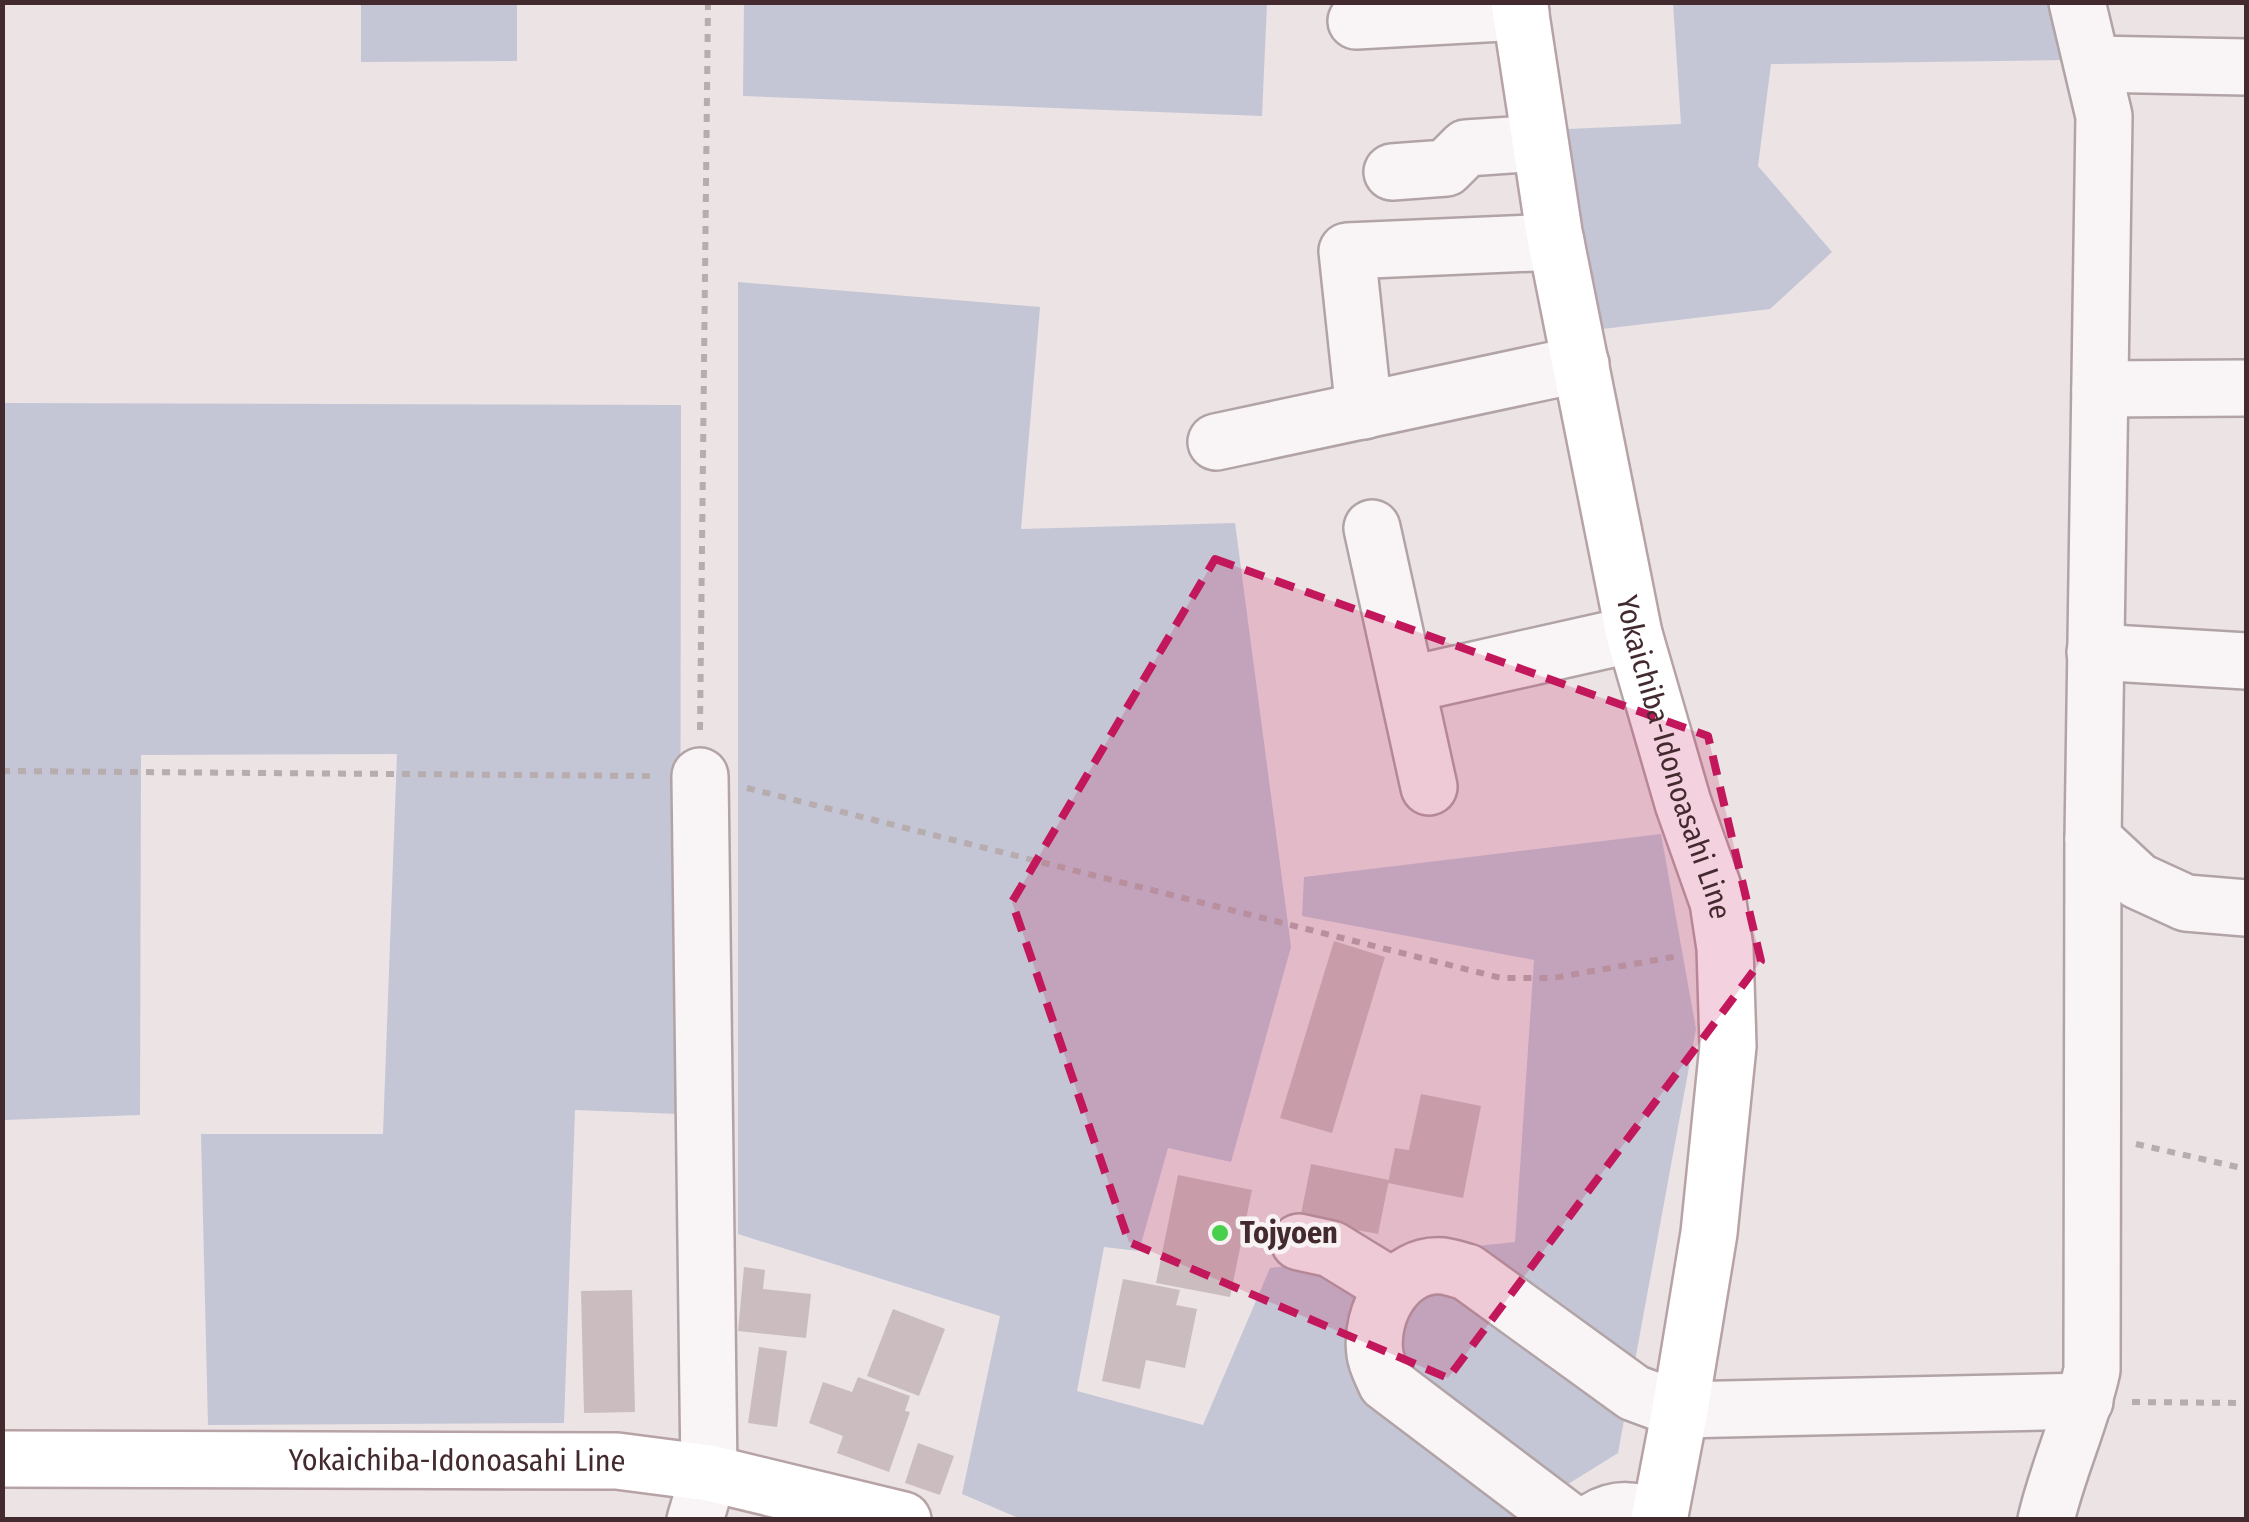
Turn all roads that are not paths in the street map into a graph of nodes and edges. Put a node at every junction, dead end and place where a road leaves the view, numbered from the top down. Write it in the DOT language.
graph roads {
  1 [pos="2077,2"];
  2 [pos="1520,8"];
  3 [pos="1356,21"];
  4 [pos="2092,64"];
  5 [pos="2246,67"];
  6 [pos="1540,142"];
  7 [pos="1392,172"];
  8 [pos="1556,242"];
  9 [pos="1580,364"];
  10 [pos="2246,388"];
  11 [pos="2100,389"];
  12 [pos="1364,410"];
  13 [pos="1216,442"];
  14 [pos="1372,528"];
  15 [pos="1634,634"];
  16 [pos="2095,652"];
  17 [pos="2246,661"];
  18 [pos="1407,686"];
  19 [pos="700,776"];
  20 [pos="1429,787"];
  21 [pos="2092,839"];
  22 [pos="2246,908"];
  23 [pos="1299,1242"];
  24 [pos="1394,1288"];
  25 [pos="2086,1402"];
  26 [pos="1680,1410"];
  27 [pos="2,1460"];
  28 [pos="702,1496"];
  29 [pos="1660,1518"];
  30 [pos="904,1520"];
  31 [pos="1567,1520"];
  32 [pos="1594,1520"];
  33 [pos="2046,1520"];
  1 -- 4 [label="street"];
  2 -- 3 [label="street"];
  2 -- 6 [label="main road, Yokaichiba-Idonoasahi Line"];
  4 -- 5 [label="street"];
  4 -- 11 [label="street"];
  6 -- 7 [label="street"];
  6 -- 8 [label="main road, Yokaichiba-Idonoasahi Line"];
  8 -- 9 [label="main road, Yokaichiba-Idonoasahi Line"];
  8 -- 12 [label="street"];
  9 -- 12 [label="street"];
  9 -- 15 [label="main road, Yokaichiba-Idonoasahi Line"];
  10 -- 11 [label="street"];
  11 -- 16 [label="street"];
  12 -- 13 [label="street"];
  14 -- 18 [label="street"];
  15 -- 18 [label="street"];
  15 -- 26 [label="main road, Yokaichiba-Idonoasahi Line"];
  16 -- 17 [label="street"];
  16 -- 21 [label="street"];
  18 -- 20 [label="street"];
  19 -- 28 [label="street"];
  21 -- 22 [label="street"];
  21 -- 25 [label="street"];
  23 -- 24 [label="street"];
  24 -- 26 [label="street"];
  24 -- 31 [label="street"];
  25 -- 26 [label="street"];
  25 -- 33 [label="street"];
  26 -- 29 [label="main road, Yokaichiba-Idonoasahi Line"];
  27 -- 28 [label="main road, Yokaichiba-Idonoasahi Line"];
  28 -- 30 [label="main road, Yokaichiba-Idonoasahi Line"];
  29 -- 32 [label="street"];
}
